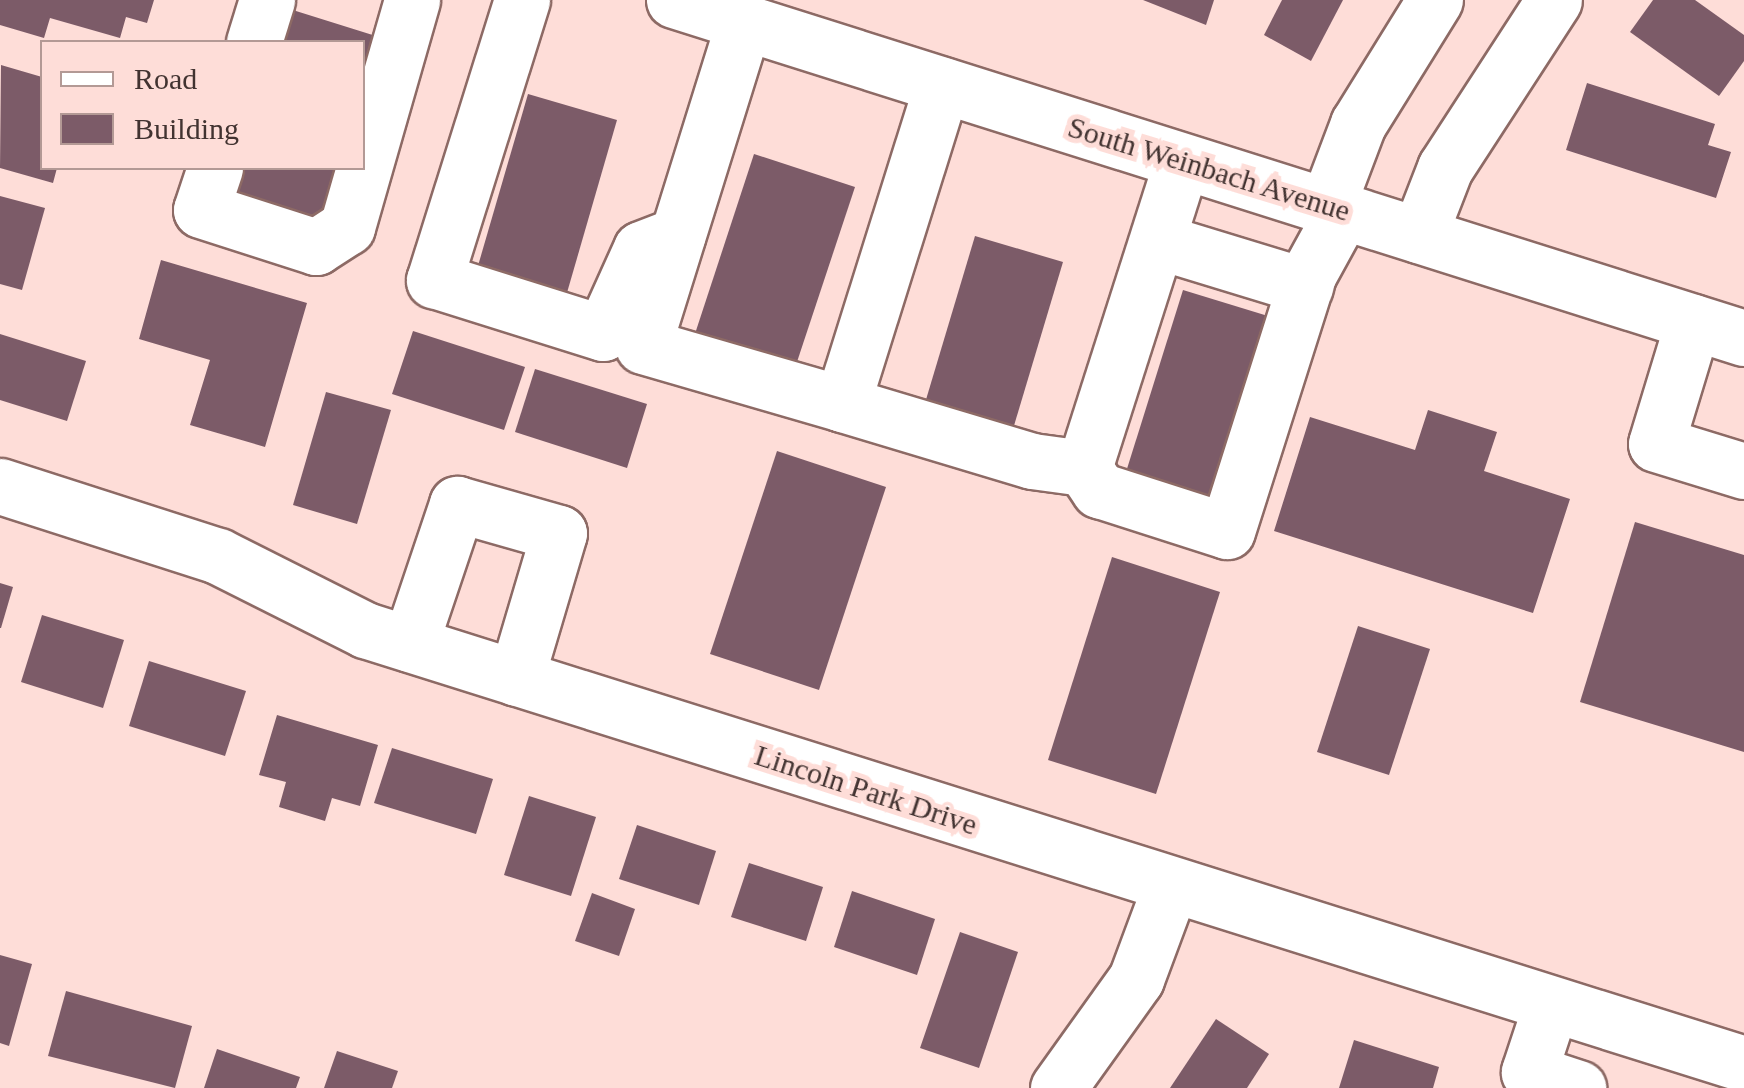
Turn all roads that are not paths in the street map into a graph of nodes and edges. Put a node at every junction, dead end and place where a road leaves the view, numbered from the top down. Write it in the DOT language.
graph roads {
  1 [pos="268,0"];
  2 [pos="412,0"];
  3 [pos="522,0"];
  4 [pos="674,0"];
  5 [pos="1435,0"];
  6 [pos="1554,0"];
  7 [pos="744,22"];
  8 [pos="255,40"];
  9 [pos="942,85"];
  10 [pos="1182,161"];
  11 [pos="365,162"];
  12 [pos="213,170"];
  13 [pos="363,170"];
  14 [pos="1335,209"];
  15 [pos="678,235"];
  16 [pos="1419,235"];
  17 [pos="1158,241"];
  18 [pos="1305,286"];
  19 [pos="1719,330"];
  20 [pos="842,404"];
  21 [pos="1084,468"];
  22 [pos="1744,471"];
  23 [pos="0,486"];
  24 [pos="410,644"];
  25 [pos="516,678"];
  26 [pos="1171,884"];
  27 [pos="1551,1006"];
  28 [pos="1744,1064"];
  29 [pos="1058,1088"];
  30 [pos="1578,1088"];
  1 -- 8 [label="street"];
  2 -- 11 [label="street"];
  3 -- 15 [label="street"];
  4 -- 7 [label="street, South Weinbach Avenue"];
  5 -- 14 [label="street"];
  6 -- 16 [label="street"];
  7 -- 9 [label="street, South Weinbach Avenue"];
  7 -- 15 [label="street"];
  9 -- 10 [label="street, South Weinbach Avenue"];
  9 -- 20 [label="street"];
  10 -- 14 [label="street, South Weinbach Avenue"];
  10 -- 17 [label="street"];
  12 -- 13 [label="street"];
  14 -- 16 [label="street, South Weinbach Avenue"];
  14 -- 18 [label="street"];
  15 -- 20 [label="street"];
  16 -- 19 [label="street, South Weinbach Avenue"];
  17 -- 18 [label="street"];
  17 -- 21 [label="street"];
  18 -- 21 [label="street"];
  19 -- 22 [label="street"];
  20 -- 21 [label="street"];
  23 -- 24 [label="street, Lincoln Park Drive"];
  24 -- 25 [label="street, Lincoln Park Drive"];
  24 -- 25 [label="street"];
  25 -- 26 [label="street, Lincoln Park Drive"];
  26 -- 27 [label="street, Lincoln Park Drive"];
  26 -- 29 [label="street"];
  27 -- 28 [label="street, Lincoln Park Drive"];
  27 -- 30 [label="street"];
}
